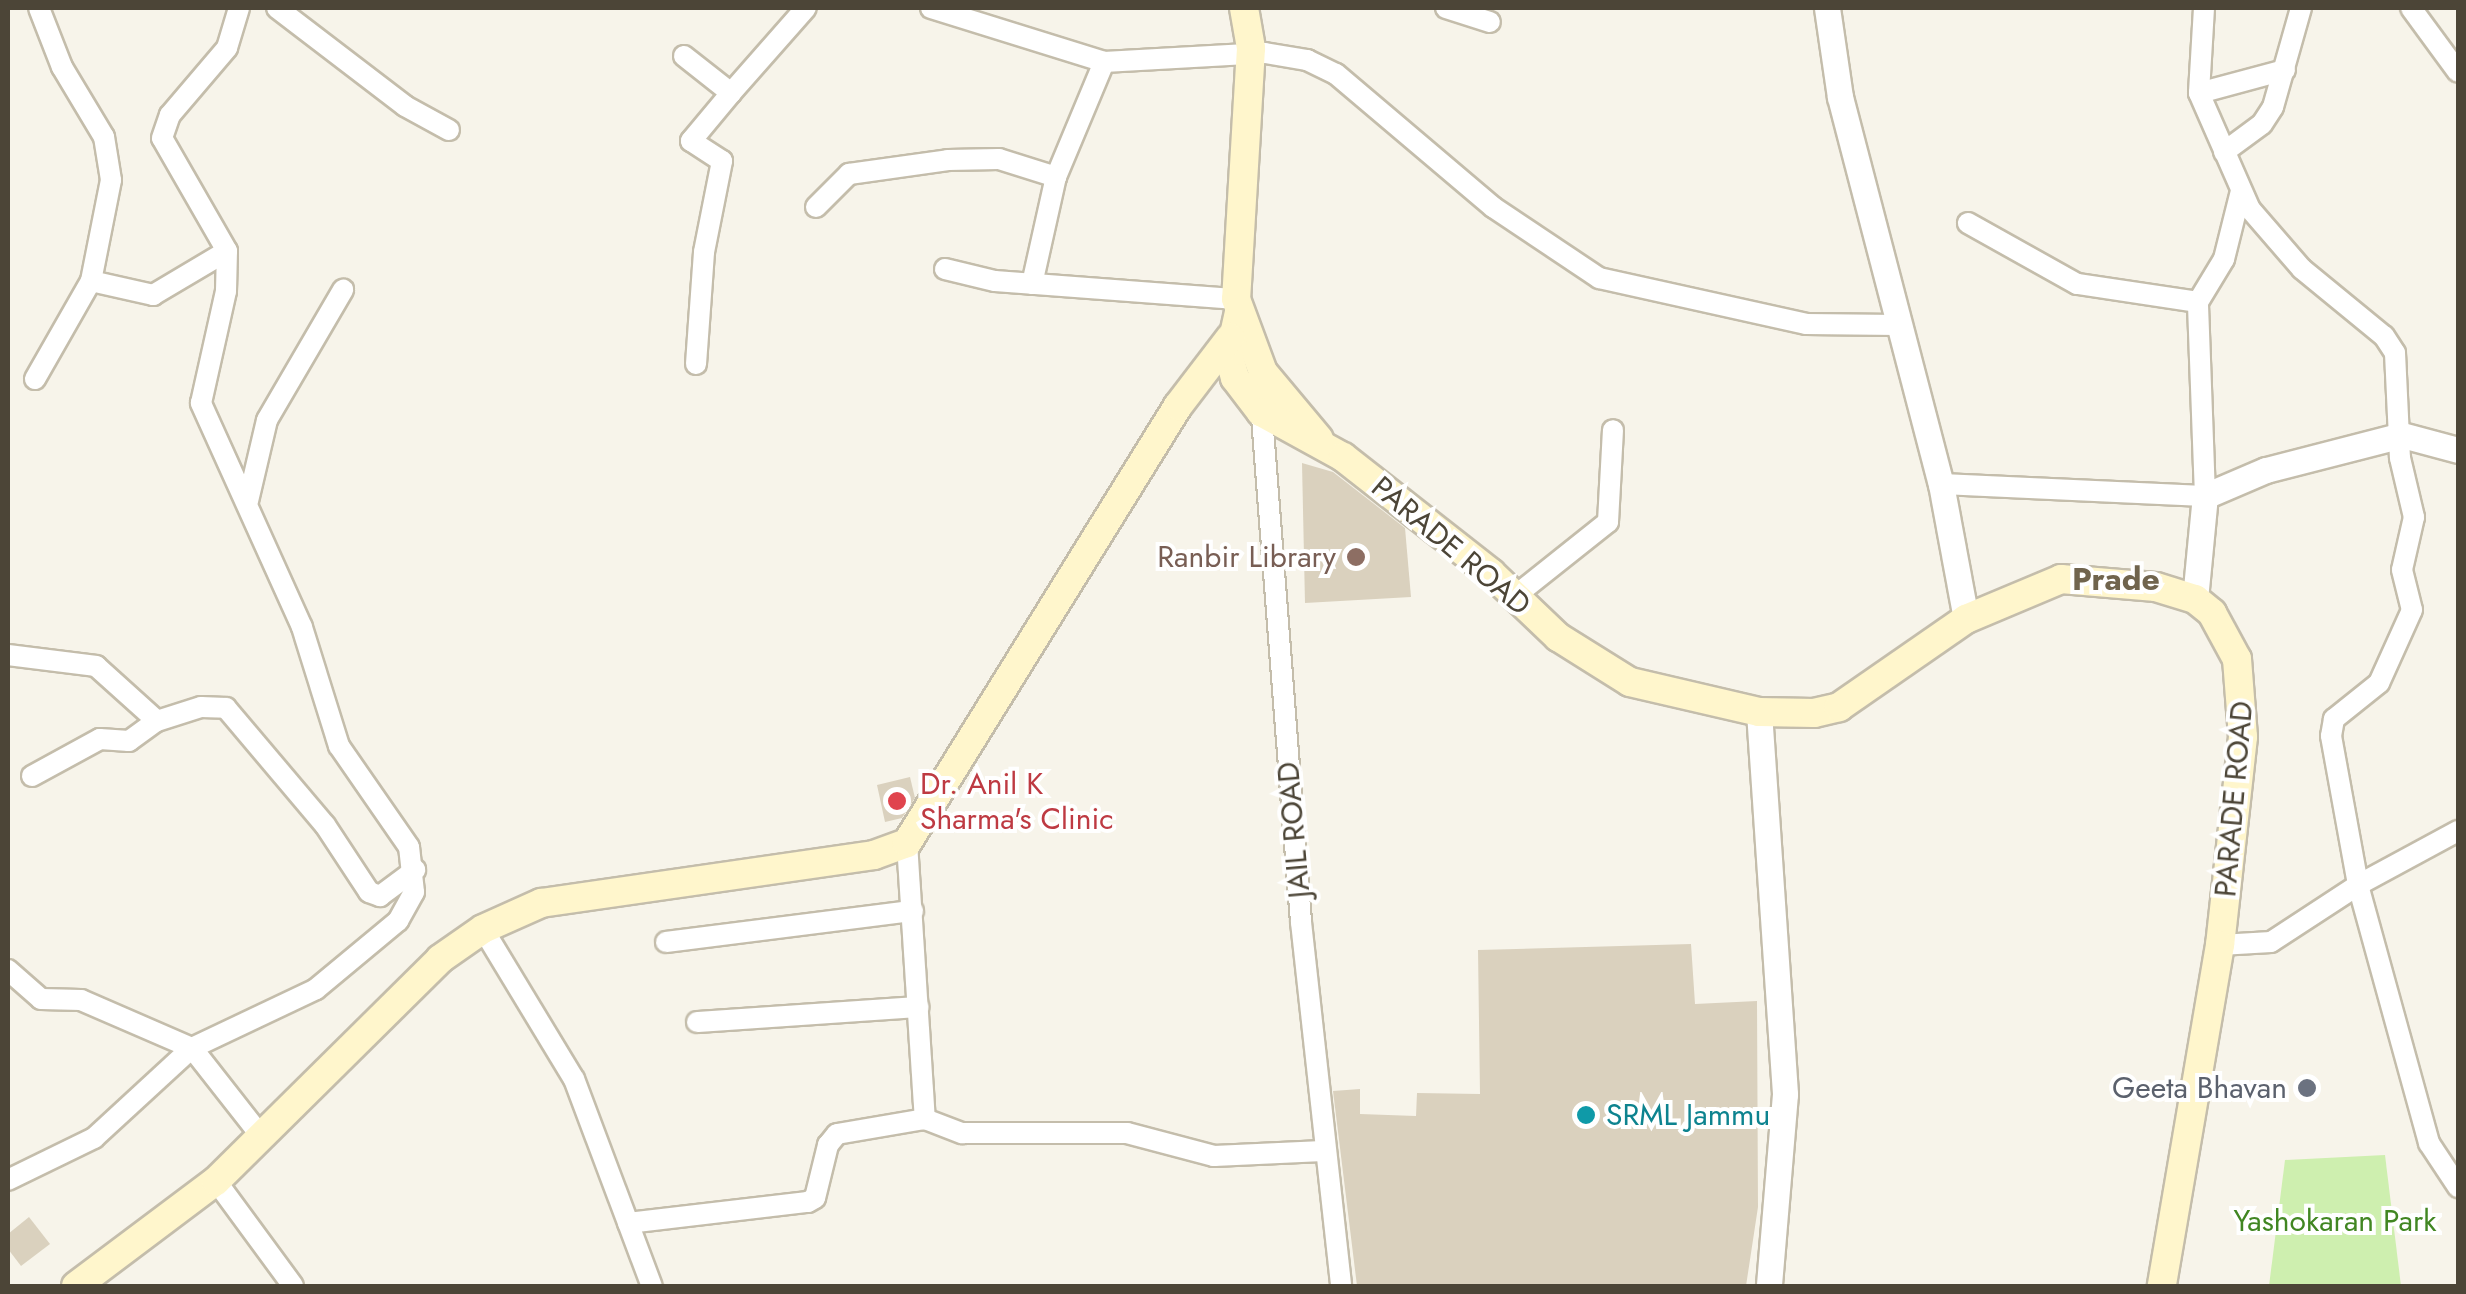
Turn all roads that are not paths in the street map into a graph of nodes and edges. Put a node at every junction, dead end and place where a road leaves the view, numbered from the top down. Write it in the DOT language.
graph roads {
  1 [pos="39,8"];
  2 [pos="239,8"];
  3 [pos="277,8"];
  4 [pos="806,8"];
  5 [pos="931,8"];
  6 [pos="1231,8"];
  7 [pos="1244,8"];
  8 [pos="1446,8"];
  9 [pos="1828,8"];
  10 [pos="2204,8"];
  11 [pos="2302,8"];
  12 [pos="2411,8"];
  13 [pos="1490,22"];
  14 [pos="684,56"];
  15 [pos="1247,61"];
  16 [pos="1104,62"];
  17 [pos="2284,70"];
  18 [pos="2458,72"];
  19 [pos="731,93"];
  20 [pos="2199,94"];
  21 [pos="450,130"];
  22 [pos="2224,152"];
  23 [pos="1056,177"];
  24 [pos="2242,191"];
  25 [pos="816,207"];
  26 [pos="1968,223"];
  27 [pos="227,251"];
  28 [pos="945,269"];
  29 [pos="92,281"];
  30 [pos="1032,284"];
  31 [pos="343,290"];
  32 [pos="2198,302"];
  33 [pos="1235,317"];
  34 [pos="1898,326"];
  35 [pos="696,364"];
  36 [pos="1263,372"];
  37 [pos="35,378"];
  38 [pos="1261,412"];
  39 [pos="1613,430"];
  40 [pos="2402,435"];
  41 [pos="1323,444"];
  42 [pos="2458,450"];
  43 [pos="1940,484"];
  44 [pos="2205,496"];
  45 [pos="248,501"];
  46 [pos="1515,596"];
  47 [pos="2195,599"];
  48 [pos="1966,619"];
  49 [pos="8,655"];
  50 [pos="1759,712"];
  51 [pos="157,721"];
  52 [pos="32,776"];
  53 [pos="2458,831"];
  54 [pos="908,843"];
  55 [pos="415,870"];
  56 [pos="2358,885"];
  57 [pos="912,911"];
  58 [pos="483,929"];
  59 [pos="666,942"];
  60 [pos="2220,945"];
  61 [pos="8,970"];
  62 [pos="918,1008"];
  63 [pos="698,1022"];
  64 [pos="192,1048"];
  65 [pos="924,1120"];
  66 [pos="261,1136"];
  67 [pos="1323,1151"];
  68 [pos="8,1180"];
  69 [pos="216,1181"];
  70 [pos="2458,1187"];
  71 [pos="628,1223"];
  72 [pos="289,1285"];
  73 [pos="78,1286"];
  74 [pos="652,1286"];
  75 [pos="1341,1286"];
  76 [pos="1768,1286"];
  77 [pos="2162,1286"];
  1 -- 29 [label="street"];
  2 -- 27 [label="street"];
  3 -- 21 [label="street"];
  4 -- 19 [label="street"];
  5 -- 16 [label="street"];
  6 -- 15 [label="main road"];
  7 -- 15 [label="main road"];
  8 -- 13 [label="street"];
  9 -- 34 [label="street"];
  10 -- 20 [label="street"];
  11 -- 17 [label="street"];
  12 -- 18 [label="street"];
  14 -- 19 [label="street"];
  15 -- 16 [label="street"];
  15 -- 33 [label="main road"];
  15 -- 34 [label="street"];
  16 -- 23 [label="street"];
  17 -- 20 [label="street"];
  17 -- 22 [label="street"];
  19 -- 35 [label="street"];
  20 -- 22 [label="street"];
  22 -- 24 [label="street"];
  23 -- 25 [label="street"];
  23 -- 30 [label="street"];
  24 -- 32 [label="street"];
  24 -- 40 [label="street"];
  26 -- 32 [label="street"];
  27 -- 29 [label="street"];
  27 -- 45 [label="street"];
  28 -- 30 [label="street"];
  29 -- 37 [label="street"];
  30 -- 33 [label="street"];
  31 -- 45 [label="street"];
  32 -- 44 [label="street"];
  33 -- 36 [label="main road"];
  33 -- 38 [label="main road"];
  33 -- 54 [label="main road"];
  34 -- 43 [label="street"];
  36 -- 38 [label="street, JAIL ROAD"];
  36 -- 41 [label="main road"];
  38 -- 41 [label="main road"];
  38 -- 67 [label="street, JAIL ROAD"];
  39 -- 46 [label="street"];
  40 -- 42 [label="street"];
  40 -- 44 [label="street"];
  40 -- 56 [label="street"];
  41 -- 46 [label="main road, PARADE ROAD"];
  43 -- 44 [label="street"];
  43 -- 48 [label="street"];
  44 -- 47 [label="street"];
  45 -- 55 [label="street"];
  46 -- 50 [label="main road, PARADE ROAD"];
  47 -- 48 [label="main road, PARADE ROAD"];
  47 -- 60 [label="main road, PARADE ROAD"];
  48 -- 50 [label="main road, PARADE ROAD"];
  49 -- 51 [label="street"];
  50 -- 76 [label="street"];
  51 -- 52 [label="street"];
  51 -- 55 [label="street"];
  53 -- 56 [label="street"];
  54 -- 57 [label="street"];
  54 -- 58 [label="main road"];
  55 -- 64 [label="street"];
  56 -- 60 [label="street"];
  56 -- 70 [label="street"];
  57 -- 59 [label="street"];
  57 -- 62 [label="street"];
  58 -- 66 [label="main road"];
  58 -- 71 [label="street"];
  60 -- 77 [label="main road, PARADE ROAD"];
  61 -- 64 [label="street"];
  62 -- 63 [label="street"];
  62 -- 65 [label="street"];
  64 -- 66 [label="street"];
  64 -- 68 [label="street"];
  65 -- 67 [label="street"];
  65 -- 71 [label="street"];
  66 -- 69 [label="main road"];
  67 -- 75 [label="street, JAIL ROAD"];
  69 -- 72 [label="street"];
  69 -- 73 [label="main road"];
  71 -- 74 [label="street"];
}
